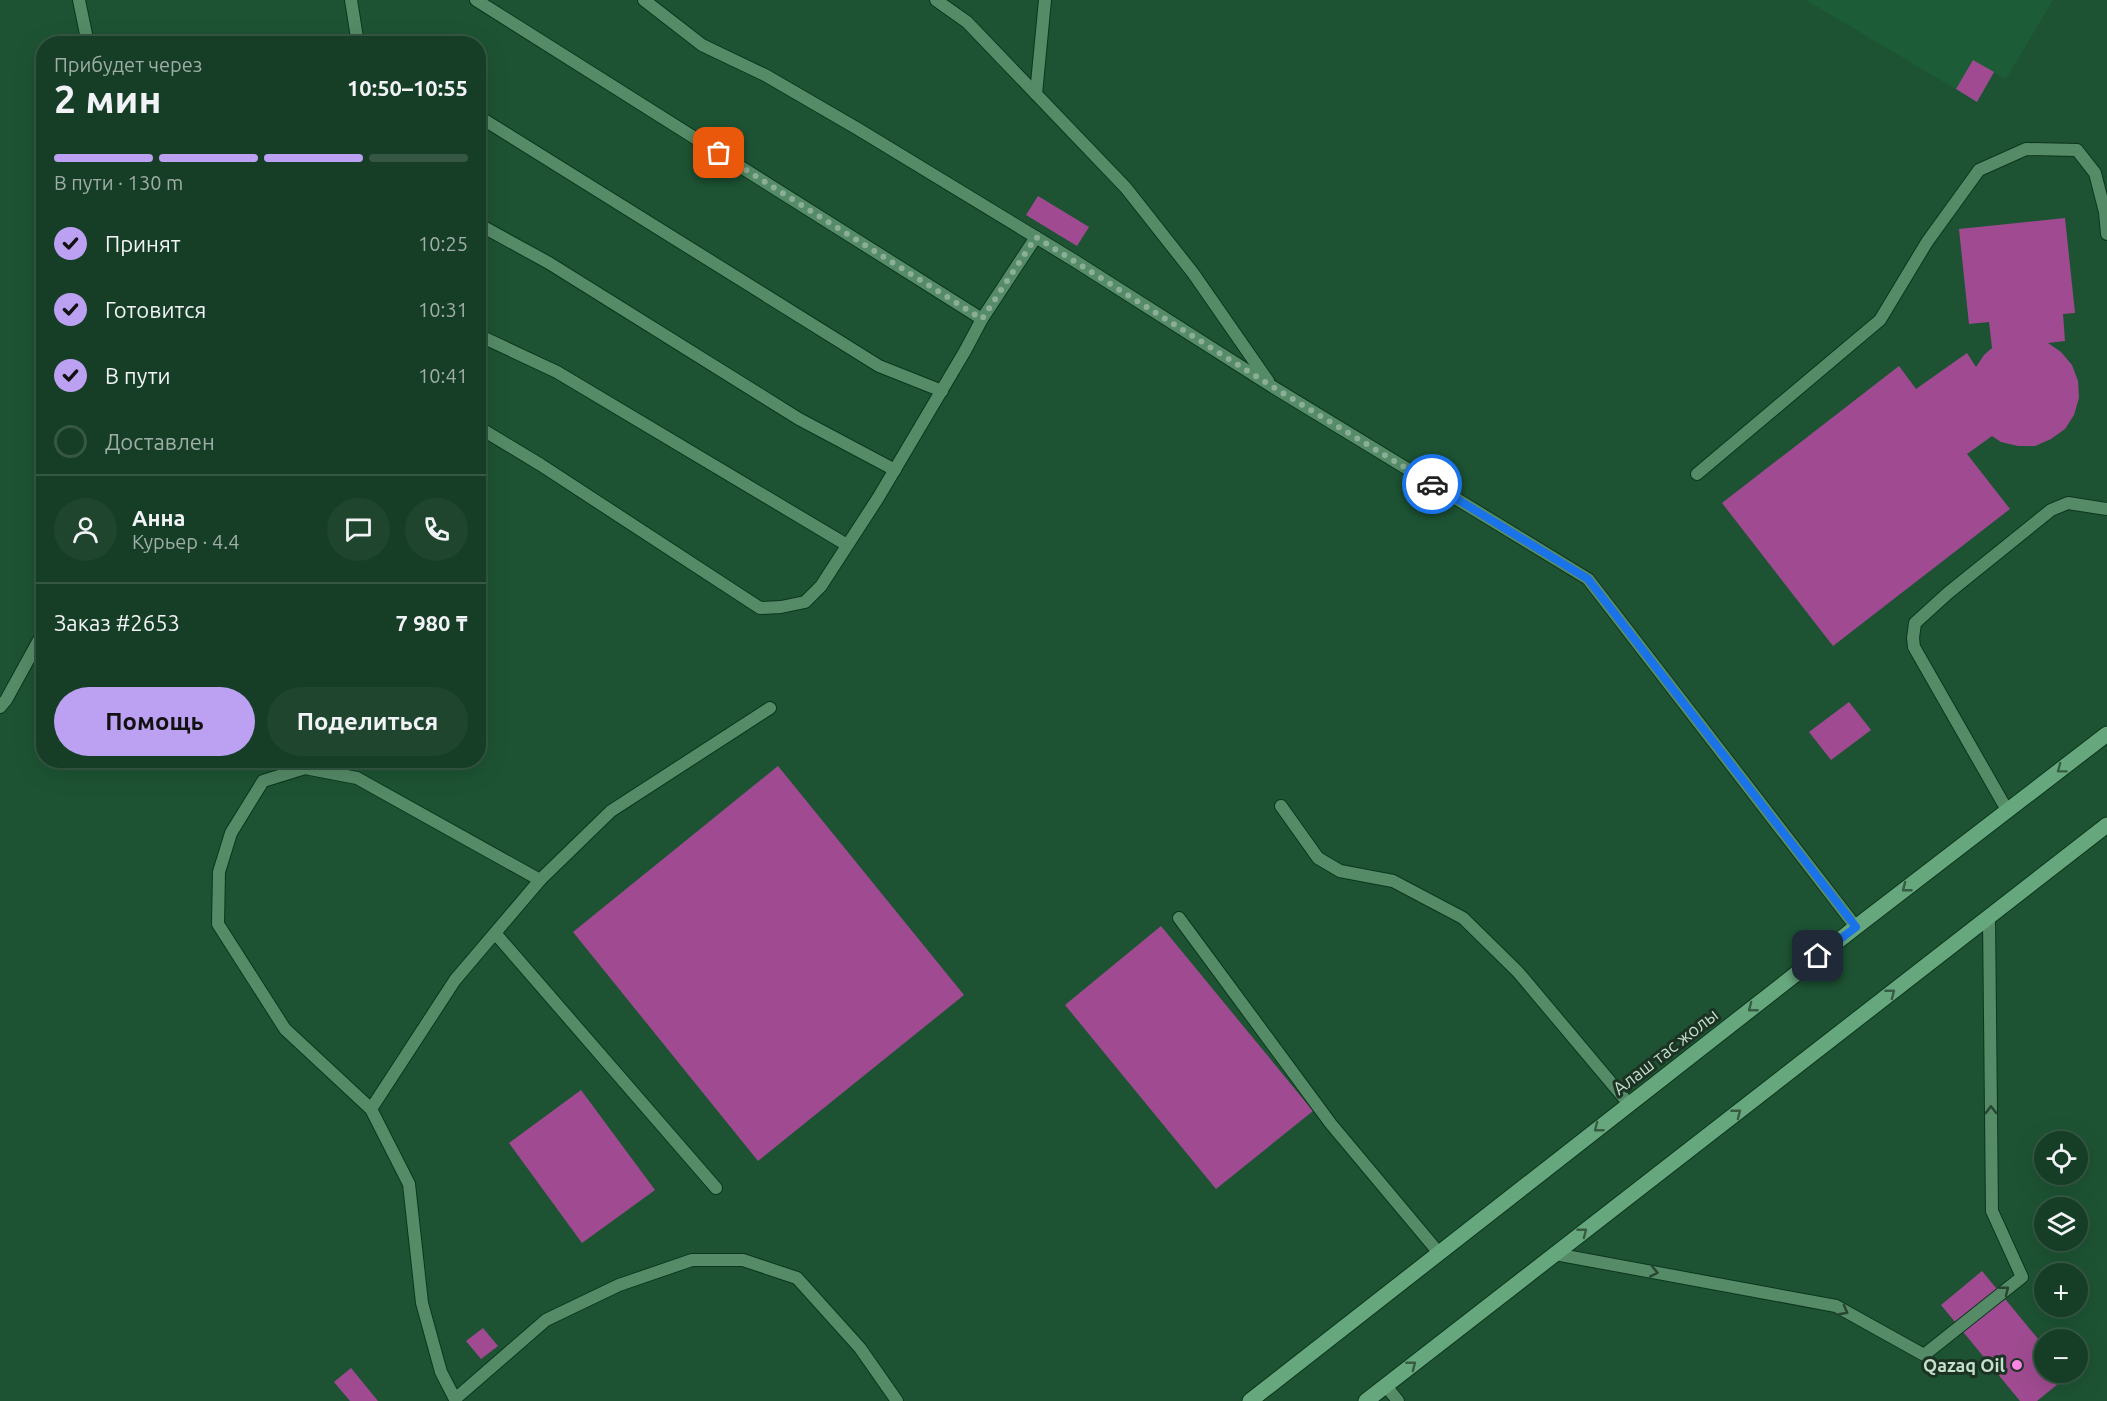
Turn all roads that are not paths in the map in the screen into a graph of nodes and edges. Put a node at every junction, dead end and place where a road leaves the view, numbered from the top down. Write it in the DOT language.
graph roads {
  1 [pos="80,0"];
  2 [pos="351,0"];
  3 [pos="476,0"];
  4 [pos="644,0"];
  5 [pos="936,0"];
  6 [pos="1045,0"];
  7 [pos="87,36"];
  8 [pos="357,36"];
  9 [pos="1036,94"];
  10 [pos="486,121"];
  11 [pos="486,228"];
  12 [pos="2107,234"];
  13 [pos="1036,237"];
  14 [pos="982,319"];
  15 [pos="486,339"];
  16 [pos="1273,387"];
  17 [pos="942,391"];
  18 [pos="486,432"];
  19 [pos="895,470"];
  20 [pos="1697,474"];
  21 [pos="2107,509"];
  22 [pos="847,545"];
  23 [pos="36,646"];
  24 [pos="0,707"];
  25 [pos="770,708"];
  26 [pos="2107,734"];
  27 [pos="1281,806"];
  28 [pos="2007,810"];
  29 [pos="2107,825"];
  30 [pos="540,880"];
  31 [pos="1989,917"];
  32 [pos="1179,918"];
  33 [pos="1856,927"];
  34 [pos="495,933"];
  35 [pos="1629,1104"];
  36 [pos="371,1109"];
  37 [pos="716,1188"];
  38 [pos="1439,1253"];
  39 [pos="1555,1254"];
  40 [pos="1386,1386"];
  41 [pos="455,1400"];
  42 [pos="897,1401"];
  43 [pos="1250,1401"];
  44 [pos="1366,1401"];
  45 [pos="1398,1401"];
  1 -- 7 [label="lane"];
  2 -- 8 [label="lane"];
  3 -- 14 [label="lane"];
  4 -- 13 [label="lane"];
  5 -- 9 [label="lane"];
  6 -- 9 [label="lane"];
  9 -- 16 [label="lane"];
  10 -- 17 [label="lane"];
  11 -- 19 [label="lane"];
  12 -- 20 [label="lane"];
  13 -- 14 [label="lane"];
  13 -- 16 [label="lane"];
  14 -- 17 [label="lane"];
  15 -- 22 [label="lane"];
  16 -- 33 [label="lane"];
  17 -- 19 [label="lane"];
  18 -- 22 [label="lane"];
  19 -- 22 [label="lane"];
  21 -- 28 [label="lane"];
  23 -- 24 [label="lane"];
  25 -- 30 [label="lane"];
  26 -- 28 [label="main road, Алаш тас жолы, one-way"];
  27 -- 35 [label="lane"];
  28 -- 33 [label="main road, Алаш тас жолы, one-way"];
  29 -- 31 [label="main road"];
  30 -- 34 [label="lane"];
  30 -- 36 [label="lane"];
  39 -- 31 [label="main road, one-way"];
  39 -- 31 [label="lane, one-way"];
  32 -- 38 [label="lane"];
  33 -- 35 [label="main road, Алаш тас жолы, one-way"];
  34 -- 36 [label="lane"];
  34 -- 37 [label="lane"];
  35 -- 38 [label="main road, Алаш тас жолы, one-way"];
  36 -- 41 [label="lane"];
  38 -- 43 [label="main road, Алаш тас жолы"];
  40 -- 39 [label="main road, one-way"];
  40 -- 44 [label="main road"];
  40 -- 45 [label="lane"];
  41 -- 42 [label="lane"];
}
